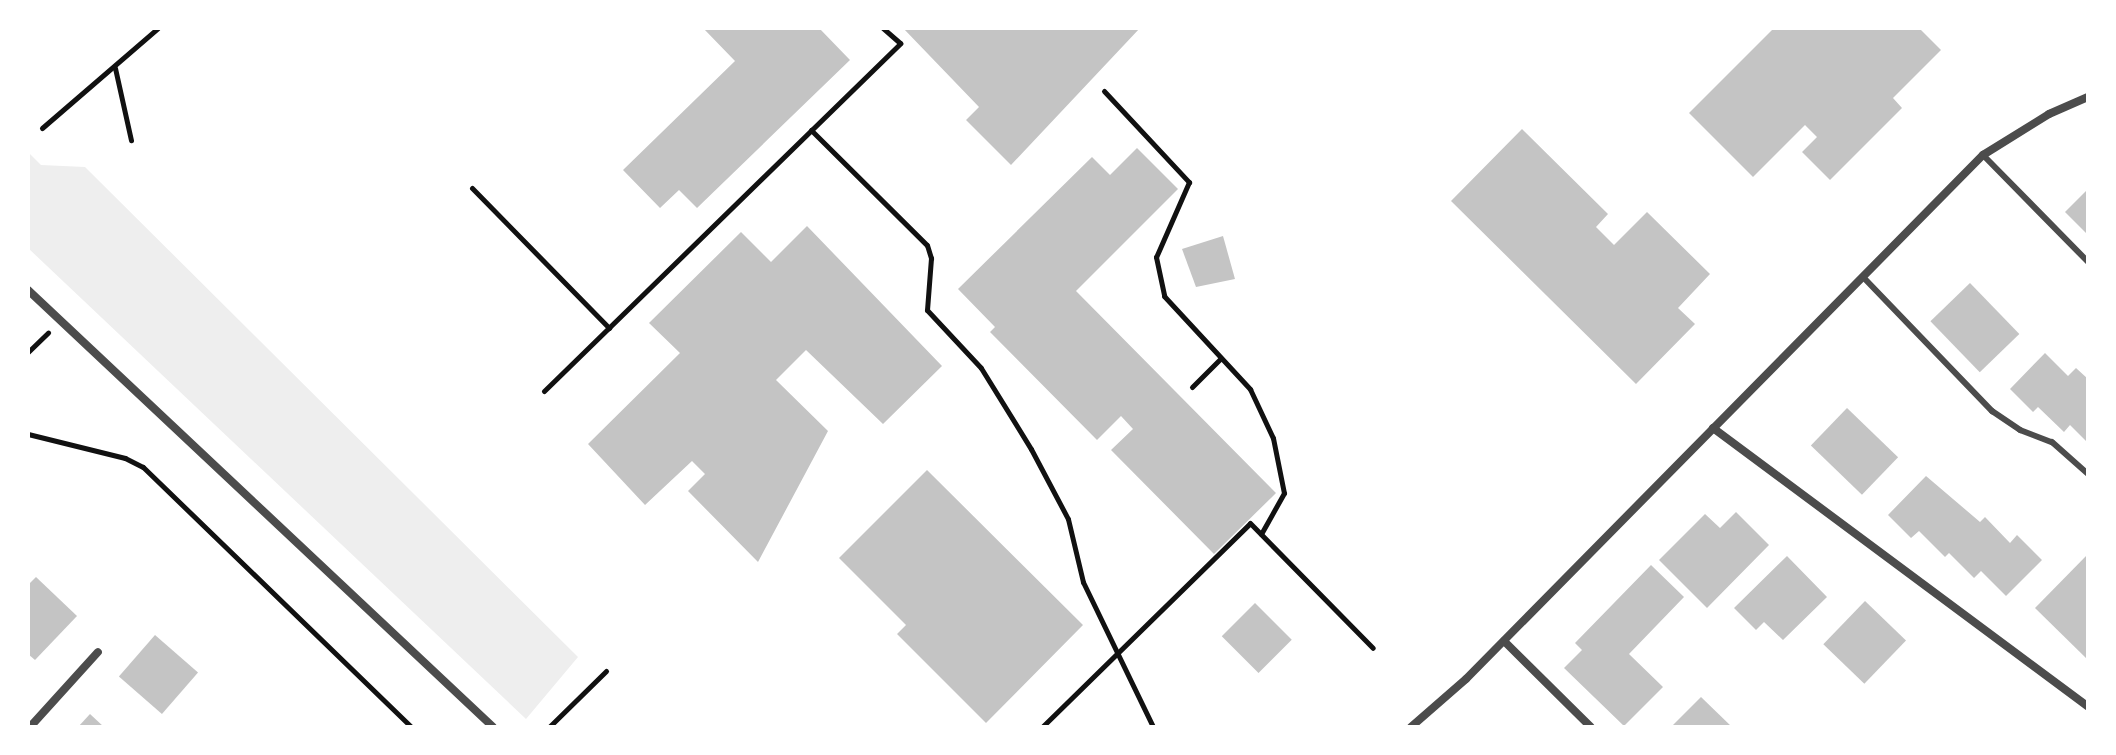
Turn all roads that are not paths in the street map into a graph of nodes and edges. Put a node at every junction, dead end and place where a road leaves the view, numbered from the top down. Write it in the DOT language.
graph roads {
  1 [pos="2088,97"];
  2 [pos="1983,155"];
  3 [pos="2088,262"];
  4 [pos="1864,278"];
  5 [pos="28,290"];
  6 [pos="1713,428"];
  7 [pos="2088,474"];
  8 [pos="1504,641"];
  9 [pos="98,652"];
  10 [pos="2088,707"];
  11 [pos="30,727"];
  12 [pos="493,727"];
  13 [pos="1411,727"];
  14 [pos="1591,727"];
  1 -- 2 [label="street"];
  2 -- 3 [label="lane"];
  2 -- 4 [label="street"];
  4 -- 6 [label="street"];
  4 -- 7 [label="lane"];
  5 -- 12 [label="street"];
  6 -- 8 [label="street"];
  6 -- 10 [label="street"];
  8 -- 13 [label="street"];
  8 -- 14 [label="street"];
  9 -- 11 [label="street"];
}
